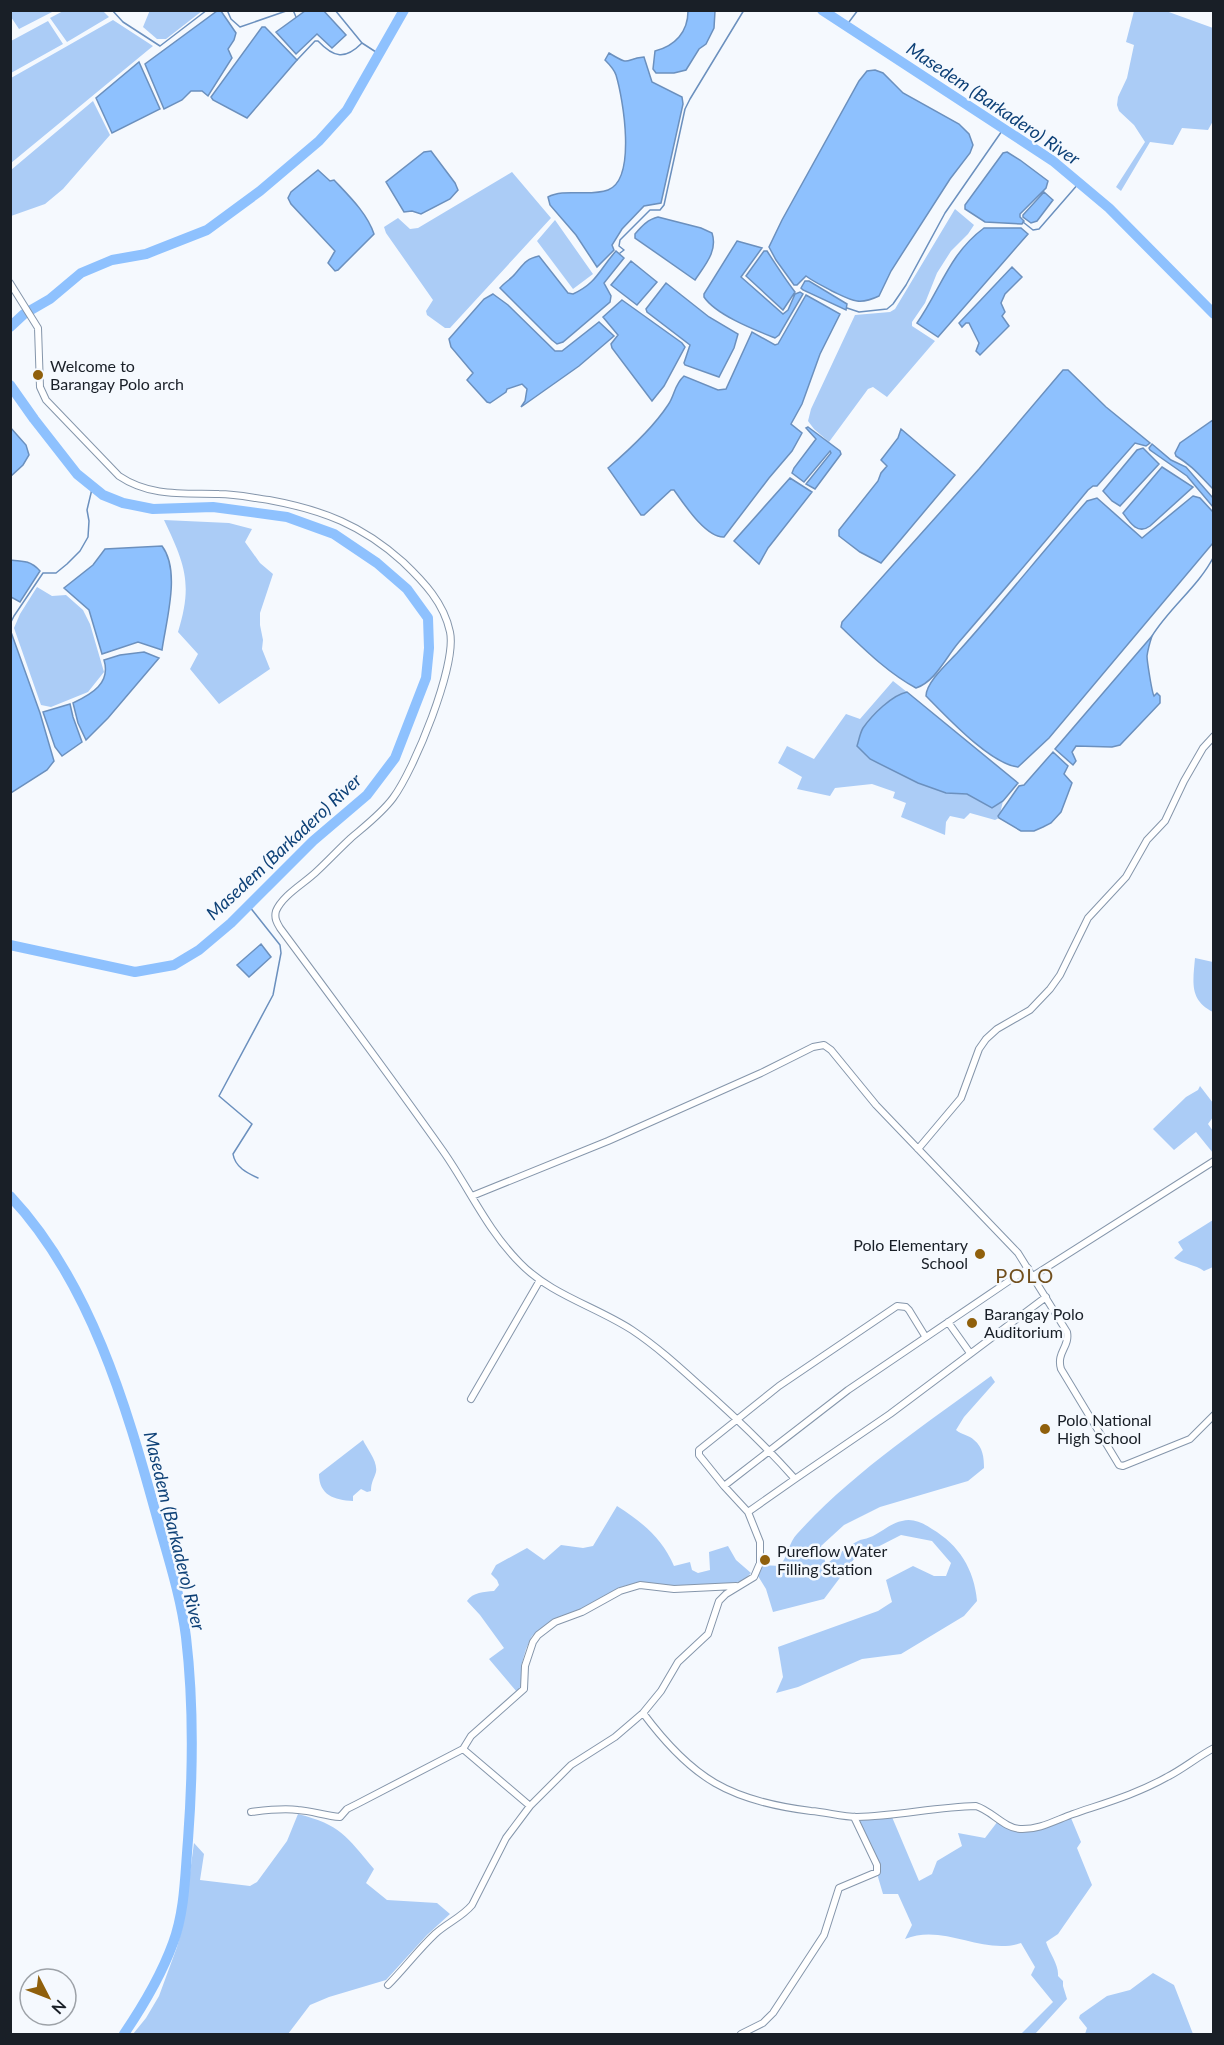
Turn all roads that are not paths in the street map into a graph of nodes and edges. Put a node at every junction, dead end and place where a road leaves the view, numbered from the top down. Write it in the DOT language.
graph roads {
  1 [pos="10,283"];
  2 [pos="1214,736"];
  3 [pos="918,1149"];
  4 [pos="1214,1161"];
  5 [pos="472,1196"];
  6 [pos="1028,1268"];
  7 [pos="1033,1276"];
  8 [pos="540,1280"];
  9 [pos="1046,1298"];
  10 [pos="948,1322"];
  11 [pos="926,1336"];
  12 [pos="970,1353"];
  13 [pos="471,1399"];
  14 [pos="1214,1415"];
  15 [pos="737,1419"];
  16 [pos="769,1450"];
  17 [pos="795,1479"];
  18 [pos="724,1486"];
  19 [pos="748,1512"];
  20 [pos="740,1586"];
  21 [pos="643,1713"];
  22 [pos="1214,1748"];
  23 [pos="463,1749"];
  24 [pos="530,1806"];
  25 [pos="251,1812"];
  26 [pos="854,1817"];
  27 [pos="388,1985"];
  28 [pos="741,2034"];
  1 -- 5 [label="street"];
  2 -- 3 [label="street"];
  3 -- 5 [label="street"];
  3 -- 6 [label="street"];
  4 -- 7 [label="street"];
  5 -- 8 [label="street"];
  6 -- 7 [label="street"];
  6 -- 10 [label="street"];
  7 -- 9 [label="street"];
  8 -- 13 [label="street"];
  8 -- 15 [label="street"];
  9 -- 12 [label="street"];
  9 -- 14 [label="street"];
  10 -- 11 [label="street"];
  10 -- 12 [label="street"];
  11 -- 15 [label="street"];
  11 -- 16 [label="street"];
  12 -- 17 [label="street"];
  15 -- 16 [label="street"];
  15 -- 18 [label="street"];
  16 -- 17 [label="street"];
  16 -- 18 [label="street"];
  17 -- 19 [label="street"];
  18 -- 19 [label="street"];
  19 -- 20 [label="street"];
  20 -- 21 [label="street"];
  20 -- 23 [label="street"];
  21 -- 24 [label="street"];
  21 -- 26 [label="street"];
  22 -- 26 [label="street"];
  23 -- 24 [label="street"];
  23 -- 25 [label="street"];
  24 -- 27 [label="street"];
  26 -- 28 [label="street"];
}
